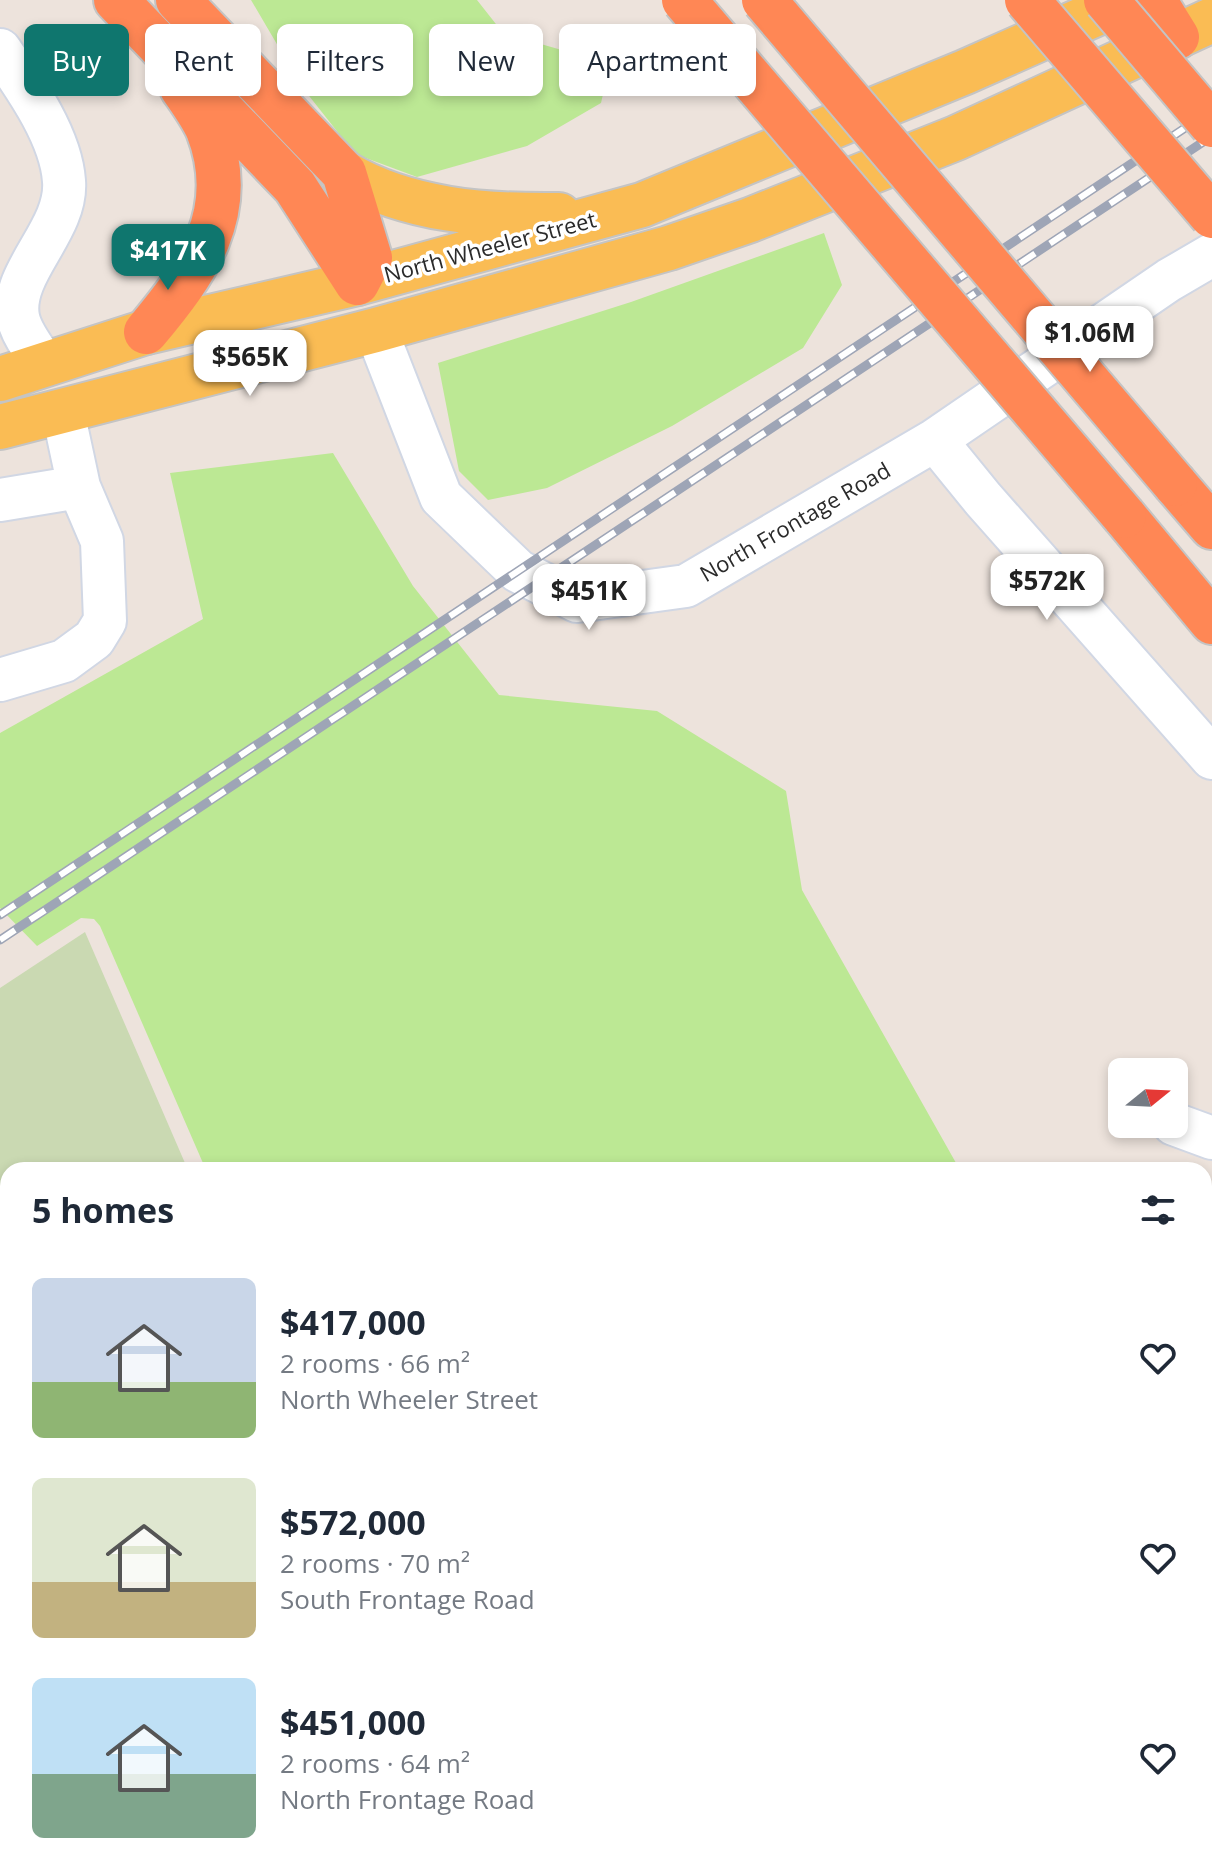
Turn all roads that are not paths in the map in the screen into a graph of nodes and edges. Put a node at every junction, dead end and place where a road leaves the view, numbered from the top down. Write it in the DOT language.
graph roads {
  1 [pos="116,0"];
  2 [pos="178,0"];
  3 [pos="684,0"];
  4 [pos="764,0"];
  5 [pos="1027,0"];
  6 [pos="1124,1"];
  7 [pos="145,29"];
  8 [pos="1178,37"];
  9 [pos="0,50"];
  10 [pos="187,96"];
  11 [pos="209,96"];
  12 [pos="1212,125"];
  13 [pos="344,173"];
  14 [pos="613,214"];
  15 [pos="1212,216"];
  16 [pos="1212,255"];
  17 [pos="357,283"];
  18 [pos="12,287"];
  19 [pos="376,330"];
  20 [pos="146,332"];
  21 [pos="45,365"];
  22 [pos="0,379"];
  23 [pos="63,412"];
  24 [pos="0,427"];
  25 [pos="935,440"];
  26 [pos="79,487"];
  27 [pos="0,500"];
  28 [pos="1212,527"];
  29 [pos="1212,622"];
  30 [pos="0,680"];
  31 [pos="1212,758"];
  32 [pos="1188,1129"];
  33 [pos="1212,1138"];
  1 -- 7 [label="highway"];
  2 -- 13 [label="highway"];
  3 -- 29 [label="highway, bridge"];
  4 -- 28 [label="highway, bridge"];
  5 -- 15 [label="highway, bridge"];
  6 -- 8 [label="highway"];
  6 -- 12 [label="highway, bridge"];
  6 -- 14 [label="main road, North Wheeler Street"];
  8 -- 19 [label="main road"];
  9 -- 18 [label="street"];
  10 -- 20 [label="highway"];
  11 -- 17 [label="highway"];
  13 -- 14 [label="main road"];
  13 -- 17 [label="highway"];
  14 -- 17 [label="main road, North Wheeler Street"];
  16 -- 25 [label="street, North Frontage Road"];
  17 -- 19 [label="main road, North Frontage Road"];
  17 -- 20 [label="main road, North Wheeler Street"];
  18 -- 21 [label="street"];
  19 -- 23 [label="main road"];
  19 -- 25 [label="street, North Frontage Road"];
  20 -- 21 [label="main road, North Wheeler Street"];
  21 -- 22 [label="main road, North Wheeler Street"];
  23 -- 24 [label="main road"];
  23 -- 26 [label="street"];
  25 -- 31 [label="street"];
  26 -- 27 [label="street"];
  26 -- 30 [label="street"];
  32 -- 33 [label="street"];
}
